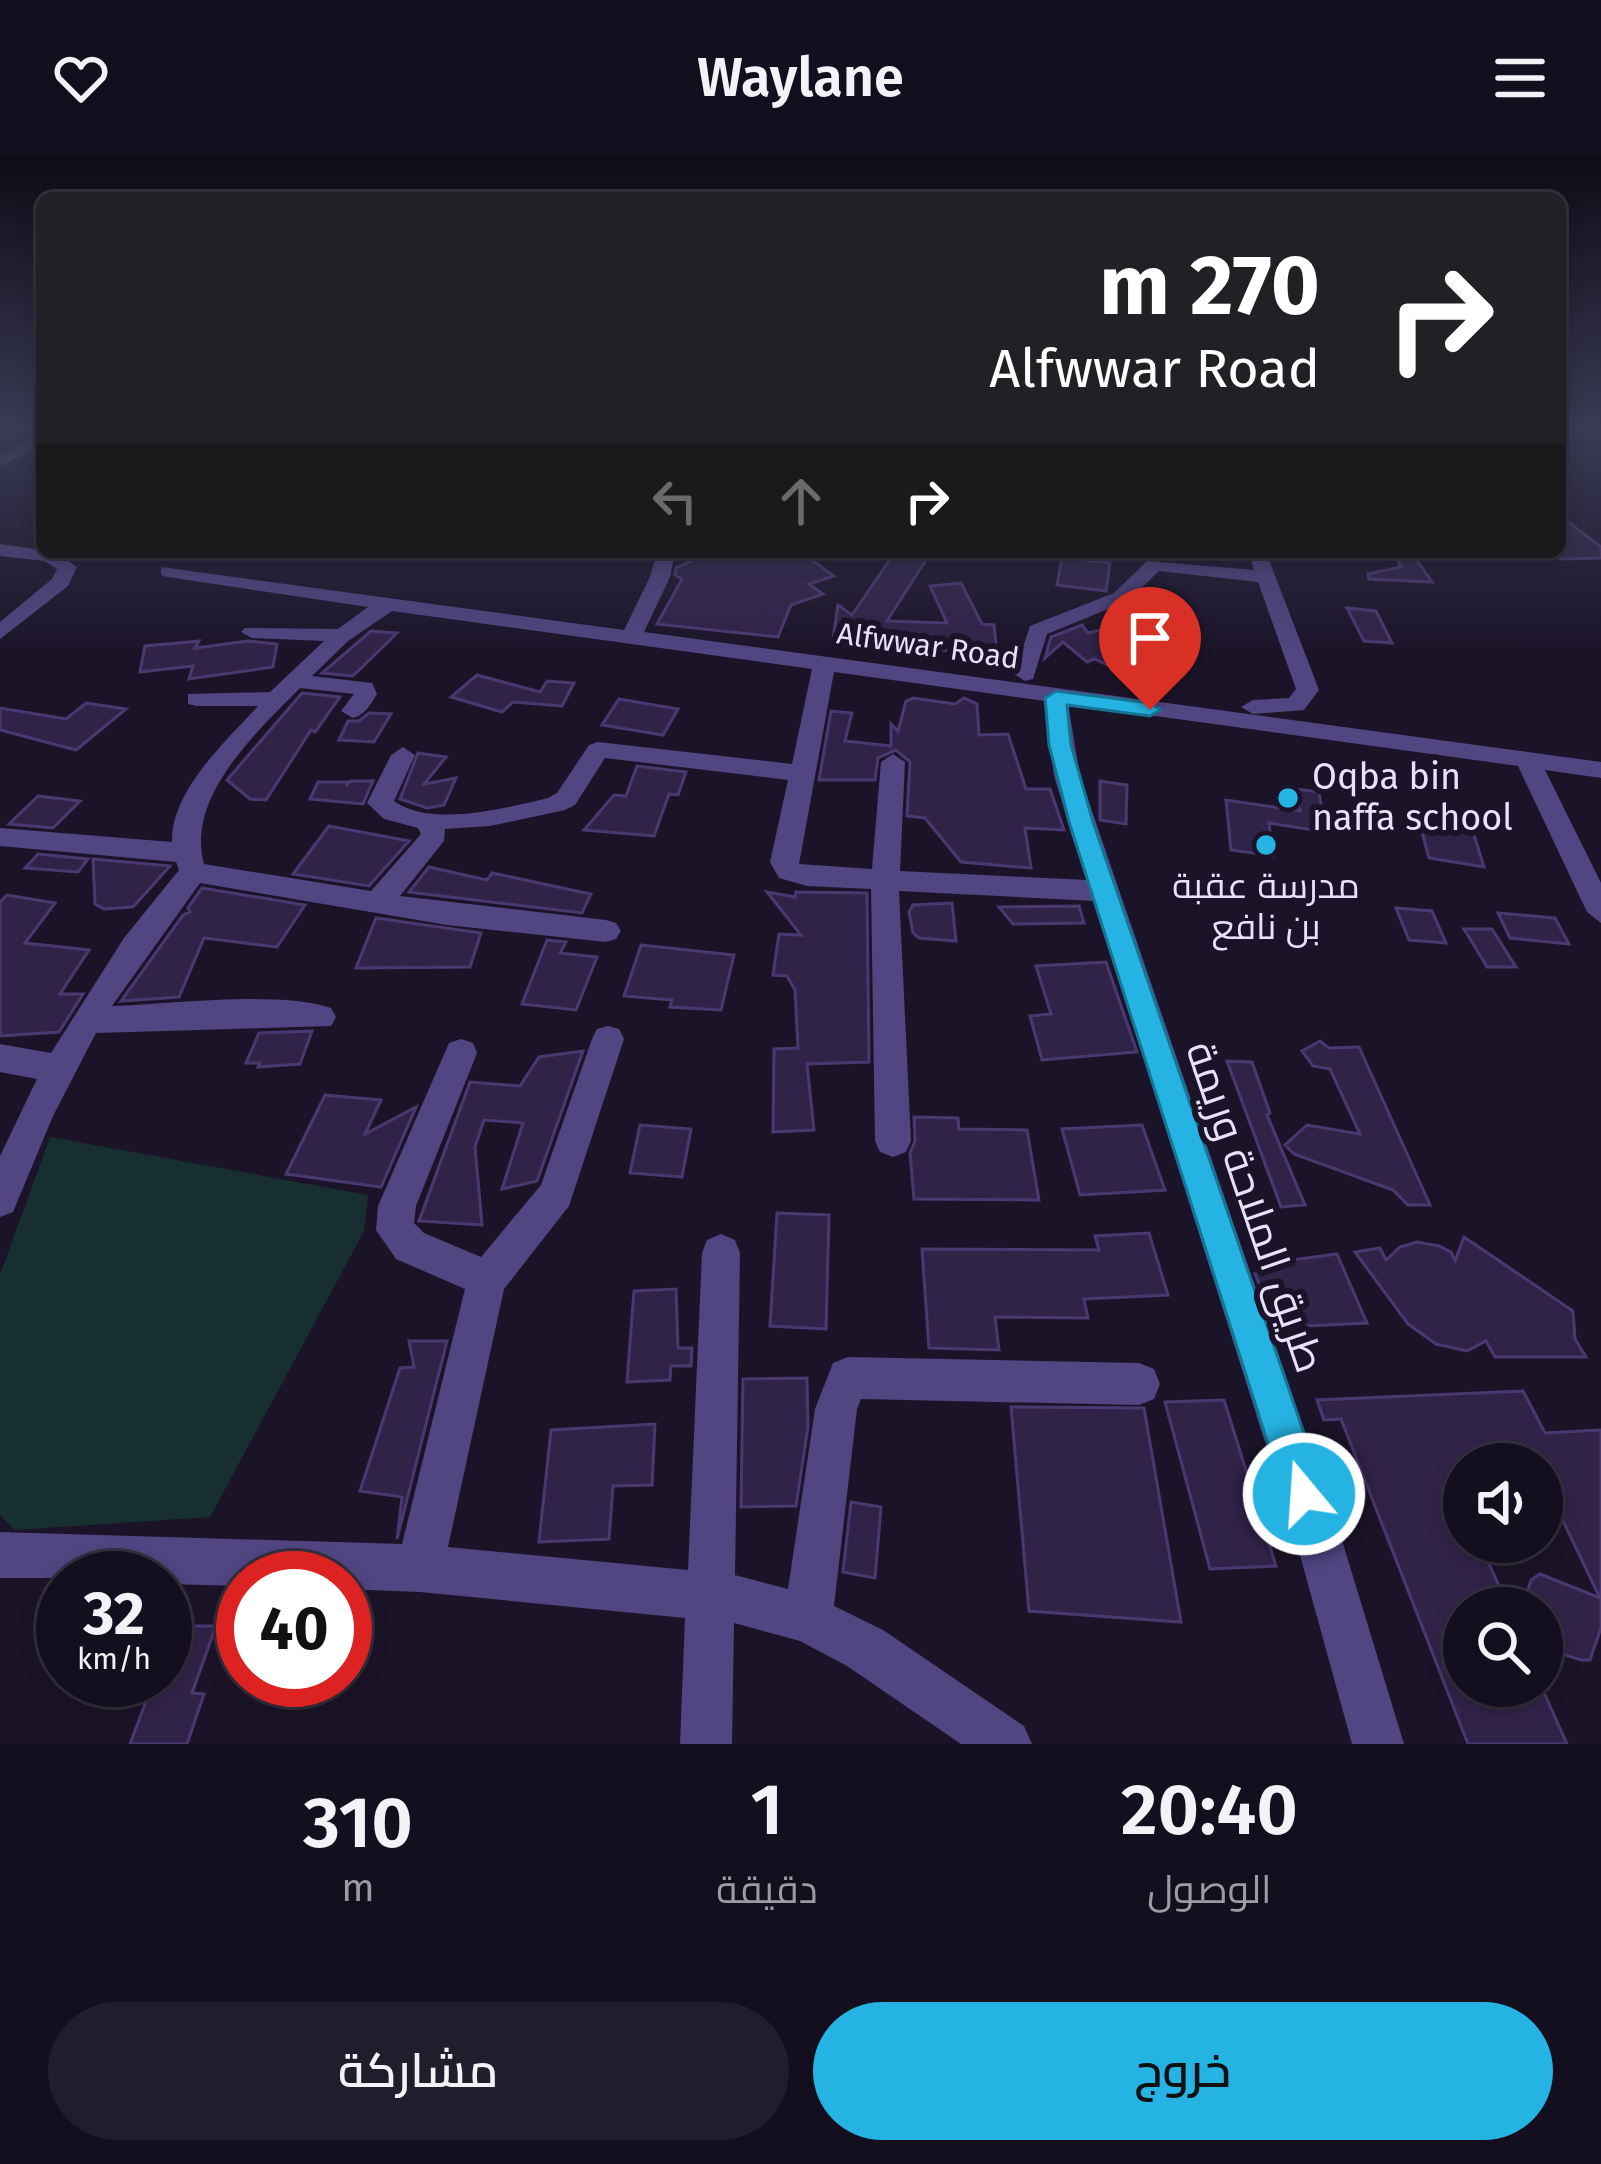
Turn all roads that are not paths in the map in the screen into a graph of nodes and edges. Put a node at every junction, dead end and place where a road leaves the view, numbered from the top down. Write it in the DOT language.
graph roads {
  1 [pos="0,550"];
  2 [pos="36,556"];
  3 [pos="44,558"];
  4 [pos="664,558"];
  5 [pos="1259,558"];
  6 [pos="168,571"];
  7 [pos="1266,577"];
  8 [pos="389,604"];
  9 [pos="252,632"];
  10 [pos="0,633"];
  11 [pos="339,635"];
  12 [pos="629,638"];
  13 [pos="833,666"];
  14 [pos="1024,674"];
  15 [pos="289,690"];
  16 [pos="1056,698"];
  17 [pos="196,699"];
  18 [pos="353,711"];
  19 [pos="403,754"];
  20 [pos="1527,759"];
  21 [pos="892,762"];
  22 [pos="1601,770"];
  23 [pos="801,773"];
  24 [pos="429,823"];
  25 [pos="0,837"];
  26 [pos="190,862"];
  27 [pos="884,880"];
  28 [pos="1105,891"];
  29 [pos="380,900"];
  30 [pos="1601,912"];
  31 [pos="606,931"];
  32 [pos="320,1018"];
  33 [pos="90,1020"];
  34 [pos="608,1039"];
  35 [pos="461,1053"];
  36 [pos="0,1058"];
  37 [pos="62,1069"];
  38 [pos="893,1141"];
  39 [pos="10,1150"];
  40 [pos="0,1200"];
  41 [pos="721,1253"];
  42 [pos="487,1279"];
  43 [pos="1139,1384"];
  44 [pos="0,1555"];
  45 [pos="420,1568"];
  46 [pos="711,1594"];
  47 [pos="808,1619"];
  48 [pos="706,1744"];
  49 [pos="1006,1744"];
  50 [pos="1378,1744"];
  1 -- 2 [label="street"];
  3 -- 10 [label="street"];
  4 -- 12 [label="street"];
  5 -- 7 [label="street"];
  6 -- 8 [label="street, Alfwwar Road"];
  7 -- 14 [label="street"];
  7 -- 14 [label="street"];
  8 -- 11 [label="street"];
  8 -- 12 [label="street, Alfwwar Road"];
  9 -- 11 [label="street"];
  11 -- 15 [label="street"];
  12 -- 13 [label="street, Alfwwar Road"];
  13 -- 14 [label="street"];
  13 -- 16 [label="street, Alfwwar Road"];
  13 -- 23 [label="street"];
  15 -- 17 [label="street"];
  15 -- 18 [label="street"];
  15 -- 26 [label="street"];
  16 -- 20 [label="street, Alfwwar Road"];
  16 -- 28 [label="street, طريق الملاحة وريمة"];
  19 -- 24 [label="street"];
  20 -- 22 [label="street, Alfwwar Road"];
  20 -- 30 [label="street"];
  21 -- 27 [label="street"];
  23 -- 24 [label="street"];
  23 -- 27 [label="street"];
  24 -- 29 [label="street"];
  25 -- 26 [label="street"];
  26 -- 29 [label="street"];
  26 -- 33 [label="street"];
  27 -- 28 [label="street"];
  27 -- 38 [label="street"];
  28 -- 50 [label="street, طريق الملاحة وريمة"];
  29 -- 31 [label="street"];
  32 -- 33 [label="street"];
  33 -- 37 [label="street"];
  34 -- 42 [label="street"];
  35 -- 42 [label="street"];
  36 -- 37 [label="street"];
  37 -- 39 [label="street"];
  39 -- 40 [label="street"];
  41 -- 46 [label="street"];
  42 -- 45 [label="street"];
  43 -- 47 [label="street"];
  44 -- 45 [label="street"];
  45 -- 46 [label="street"];
  46 -- 47 [label="street"];
  46 -- 48 [label="street"];
  47 -- 49 [label="street"];
}
